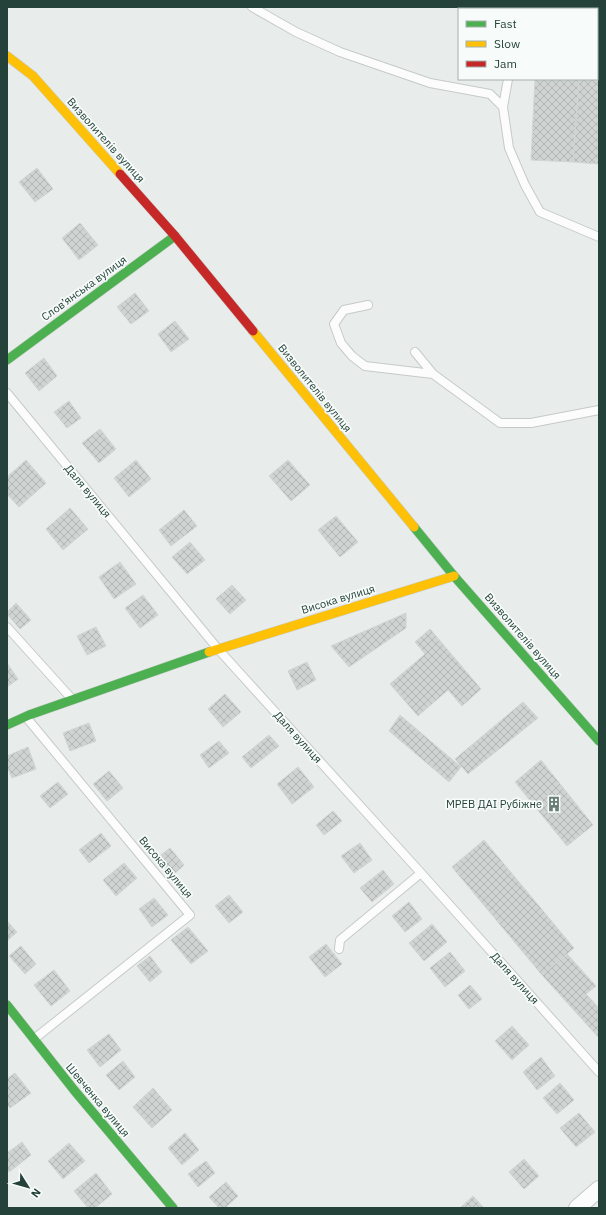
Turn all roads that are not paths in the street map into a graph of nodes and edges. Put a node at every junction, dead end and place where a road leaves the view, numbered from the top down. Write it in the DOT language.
graph roads {
  1 [pos="252,7"];
  2 [pos="7,56"];
  3 [pos="508,80"];
  4 [pos="503,107"];
  5 [pos="175,236"];
  6 [pos="599,237"];
  7 [pos="368,304"];
  8 [pos="415,352"];
  9 [pos="7,360"];
  10 [pos="433,374"];
  11 [pos="7,393"];
  12 [pos="599,410"];
  13 [pos="454,576"];
  14 [pos="7,627"];
  15 [pos="218,649"];
  16 [pos="73,700"];
  17 [pos="26,717"];
  18 [pos="7,725"];
  19 [pos="599,741"];
  20 [pos="421,872"];
  21 [pos="339,949"];
  22 [pos="7,1006"];
  23 [pos="34,1040"];
  24 [pos="599,1072"];
  25 [pos="599,1189"];
  26 [pos="173,1208"];
  27 [pos="577,1208"];
  1 -- 4 [label="lane"];
  2 -- 5 [label="street, Визволителів вулиця"];
  3 -- 4 [label="lane"];
  4 -- 6 [label="lane"];
  5 -- 9 [label="street, Слов’янська вулиця"];
  5 -- 13 [label="street, Визволителів вулиця"];
  7 -- 10 [label="lane"];
  8 -- 10 [label="lane"];
  10 -- 12 [label="lane"];
  11 -- 15 [label="lane, Даля вулиця"];
  13 -- 15 [label="street, Висока вулиця"];
  13 -- 19 [label="street, Визволителів вулиця"];
  14 -- 16 [label="lane"];
  15 -- 16 [label="street, Висока вулиця"];
  15 -- 20 [label="lane, Даля вулиця"];
  16 -- 17 [label="street, Висока вулиця"];
  17 -- 18 [label="street, Висока вулиця"];
  17 -- 23 [label="lane, Висока вулиця"];
  20 -- 21 [label="lane"];
  20 -- 24 [label="lane, Даля вулиця"];
  22 -- 23 [label="street, Шевченка вулиця"];
  23 -- 26 [label="street, Шевченка вулиця"];
  25 -- 27 [label="street"];
}
